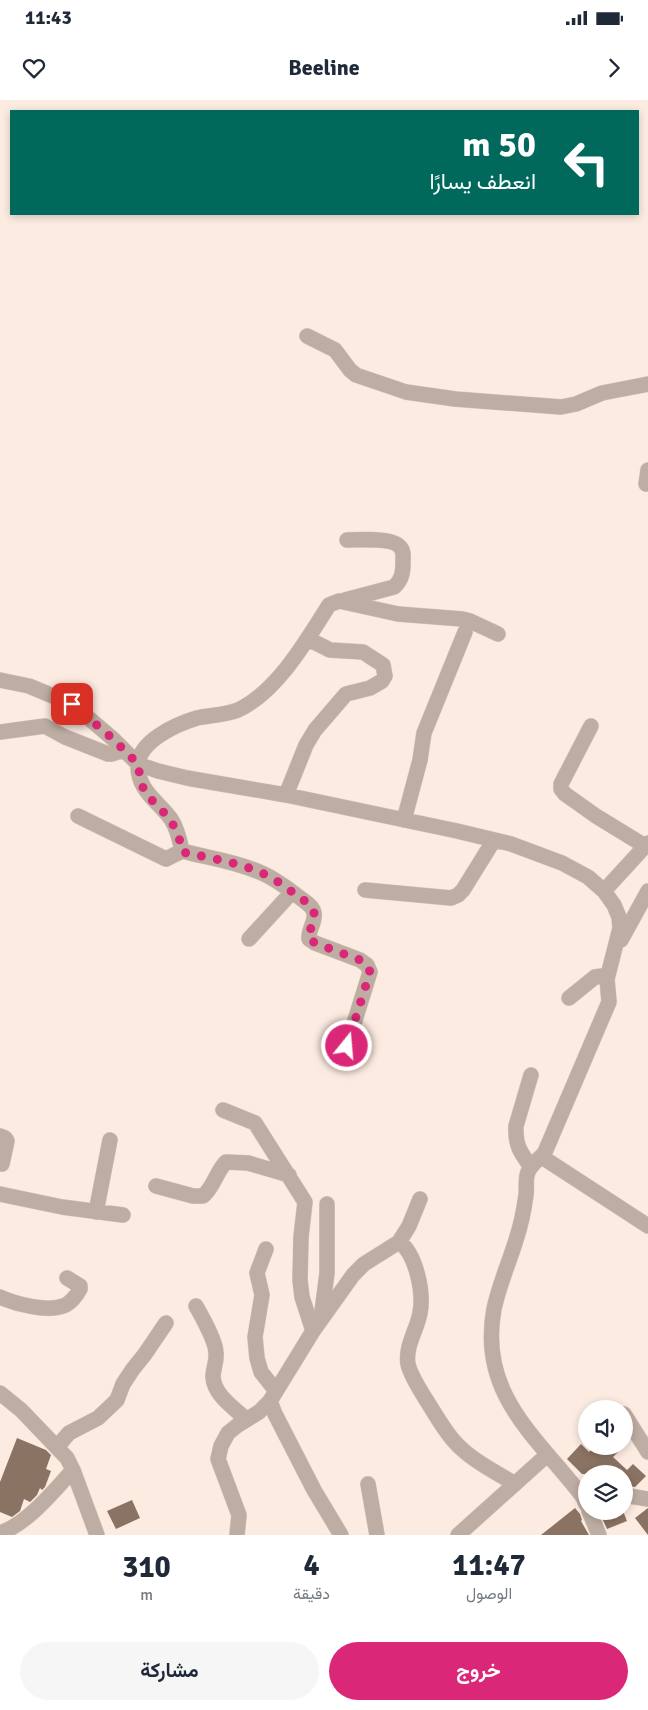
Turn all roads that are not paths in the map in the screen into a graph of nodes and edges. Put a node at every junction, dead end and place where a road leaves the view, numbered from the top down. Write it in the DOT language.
graph roads {
  1 [pos="306,336"];
  2 [pos="648,384"];
  3 [pos="347,540"];
  4 [pos="339,601"];
  5 [pos="465,632"];
  6 [pos="498,634"];
  7 [pos="308,639"];
  8 [pos="0,680"];
  9 [pos="592,726"];
  10 [pos="0,732"];
  11 [pos="124,750"];
  12 [pos="138,764"];
  13 [pos="286,795"];
  14 [pos="78,816"];
  15 [pos="404,820"];
  16 [pos="494,840"];
  17 [pos="647,844"];
  18 [pos="182,852"];
  19 [pos="365,890"];
  20 [pos="604,891"];
  21 [pos="648,891"];
  22 [pos="292,892"];
  23 [pos="249,939"];
  24 [pos="615,950"];
  25 [pos="607,980"];
  26 [pos="569,998"];
  27 [pos="347,1046"];
  28 [pos="531,1075"];
  29 [pos="222,1110"];
  30 [pos="0,1136"];
  31 [pos="110,1140"];
  32 [pos="542,1157"];
  33 [pos="2,1164"];
  34 [pos="531,1167"];
  35 [pos="289,1175"];
  36 [pos="156,1186"];
  37 [pos="0,1194"];
  38 [pos="420,1199"];
  39 [pos="327,1204"];
  40 [pos="96,1212"];
  41 [pos="123,1216"];
  42 [pos="648,1226"];
  43 [pos="399,1242"];
  44 [pos="266,1249"];
  45 [pos="66,1278"];
  46 [pos="0,1297"];
  47 [pos="196,1306"];
  48 [pos="166,1323"];
  49 [pos="317,1326"];
  50 [pos="0,1393"];
  51 [pos="273,1396"];
  52 [pos="246,1419"];
  53 [pos="633,1428"];
  54 [pos="57,1447"];
  55 [pos="648,1452"];
  56 [pos="547,1454"];
  57 [pos="73,1470"];
  58 [pos="368,1484"];
  59 [pos="515,1484"];
  60 [pos="578,1485"];
  61 [pos="633,1496"];
  62 [pos="648,1499"];
  63 [pos="593,1520"];
  64 [pos="0,1533"];
  65 [pos="97,1535"];
  66 [pos="237,1535"];
  67 [pos="342,1535"];
  68 [pos="377,1535"];
  69 [pos="458,1535"];
  70 [pos="599,1535"];
  1 -- 2 [label="street"];
  3 -- 4 [label="street"];
  4 -- 6 [label="street"];
  4 -- 7 [label="street"];
  5 -- 15 [label="street"];
  7 -- 12 [label="street"];
  7 -- 13 [label="street"];
  8 -- 11 [label="street"];
  9 -- 17 [label="street"];
  10 -- 11 [label="street"];
  11 -- 12 [label="street"];
  12 -- 13 [label="street"];
  12 -- 18 [label="street"];
  13 -- 15 [label="street"];
  14 -- 18 [label="street"];
  15 -- 16 [label="street"];
  16 -- 19 [label="street"];
  16 -- 20 [label="street"];
  17 -- 20 [label="street"];
  18 -- 22 [label="street"];
  20 -- 24 [label="street"];
  21 -- 24 [label="street"];
  22 -- 23 [label="street"];
  22 -- 27 [label="street"];
  24 -- 25 [label="street"];
  25 -- 26 [label="street"];
  25 -- 32 [label="street"];
  28 -- 34 [label="street"];
  29 -- 35 [label="street"];
  30 -- 33 [label="street"];
  31 -- 40 [label="street"];
  32 -- 34 [label="street"];
  32 -- 42 [label="street"];
  34 -- 56 [label="street"];
  35 -- 36 [label="street"];
  35 -- 49 [label="street"];
  37 -- 40 [label="street"];
  38 -- 43 [label="street"];
  39 -- 49 [label="street"];
  40 -- 41 [label="street"];
  43 -- 49 [label="street"];
  43 -- 59 [label="street"];
  44 -- 51 [label="street"];
  45 -- 46 [label="street"];
  47 -- 52 [label="street"];
  48 -- 54 [label="street"];
  49 -- 51 [label="street"];
  50 -- 54 [label="street"];
  51 -- 52 [label="street"];
  51 -- 67 [label="street"];
  52 -- 66 [label="street"];
  53 -- 55 [label="street"];
  54 -- 57 [label="street"];
  56 -- 59 [label="street"];
  56 -- 60 [label="street"];
  57 -- 64 [label="street"];
  57 -- 65 [label="street"];
  58 -- 68 [label="street"];
  59 -- 69 [label="street"];
  61 -- 62 [label="street"];
  63 -- 70 [label="street"];
}
